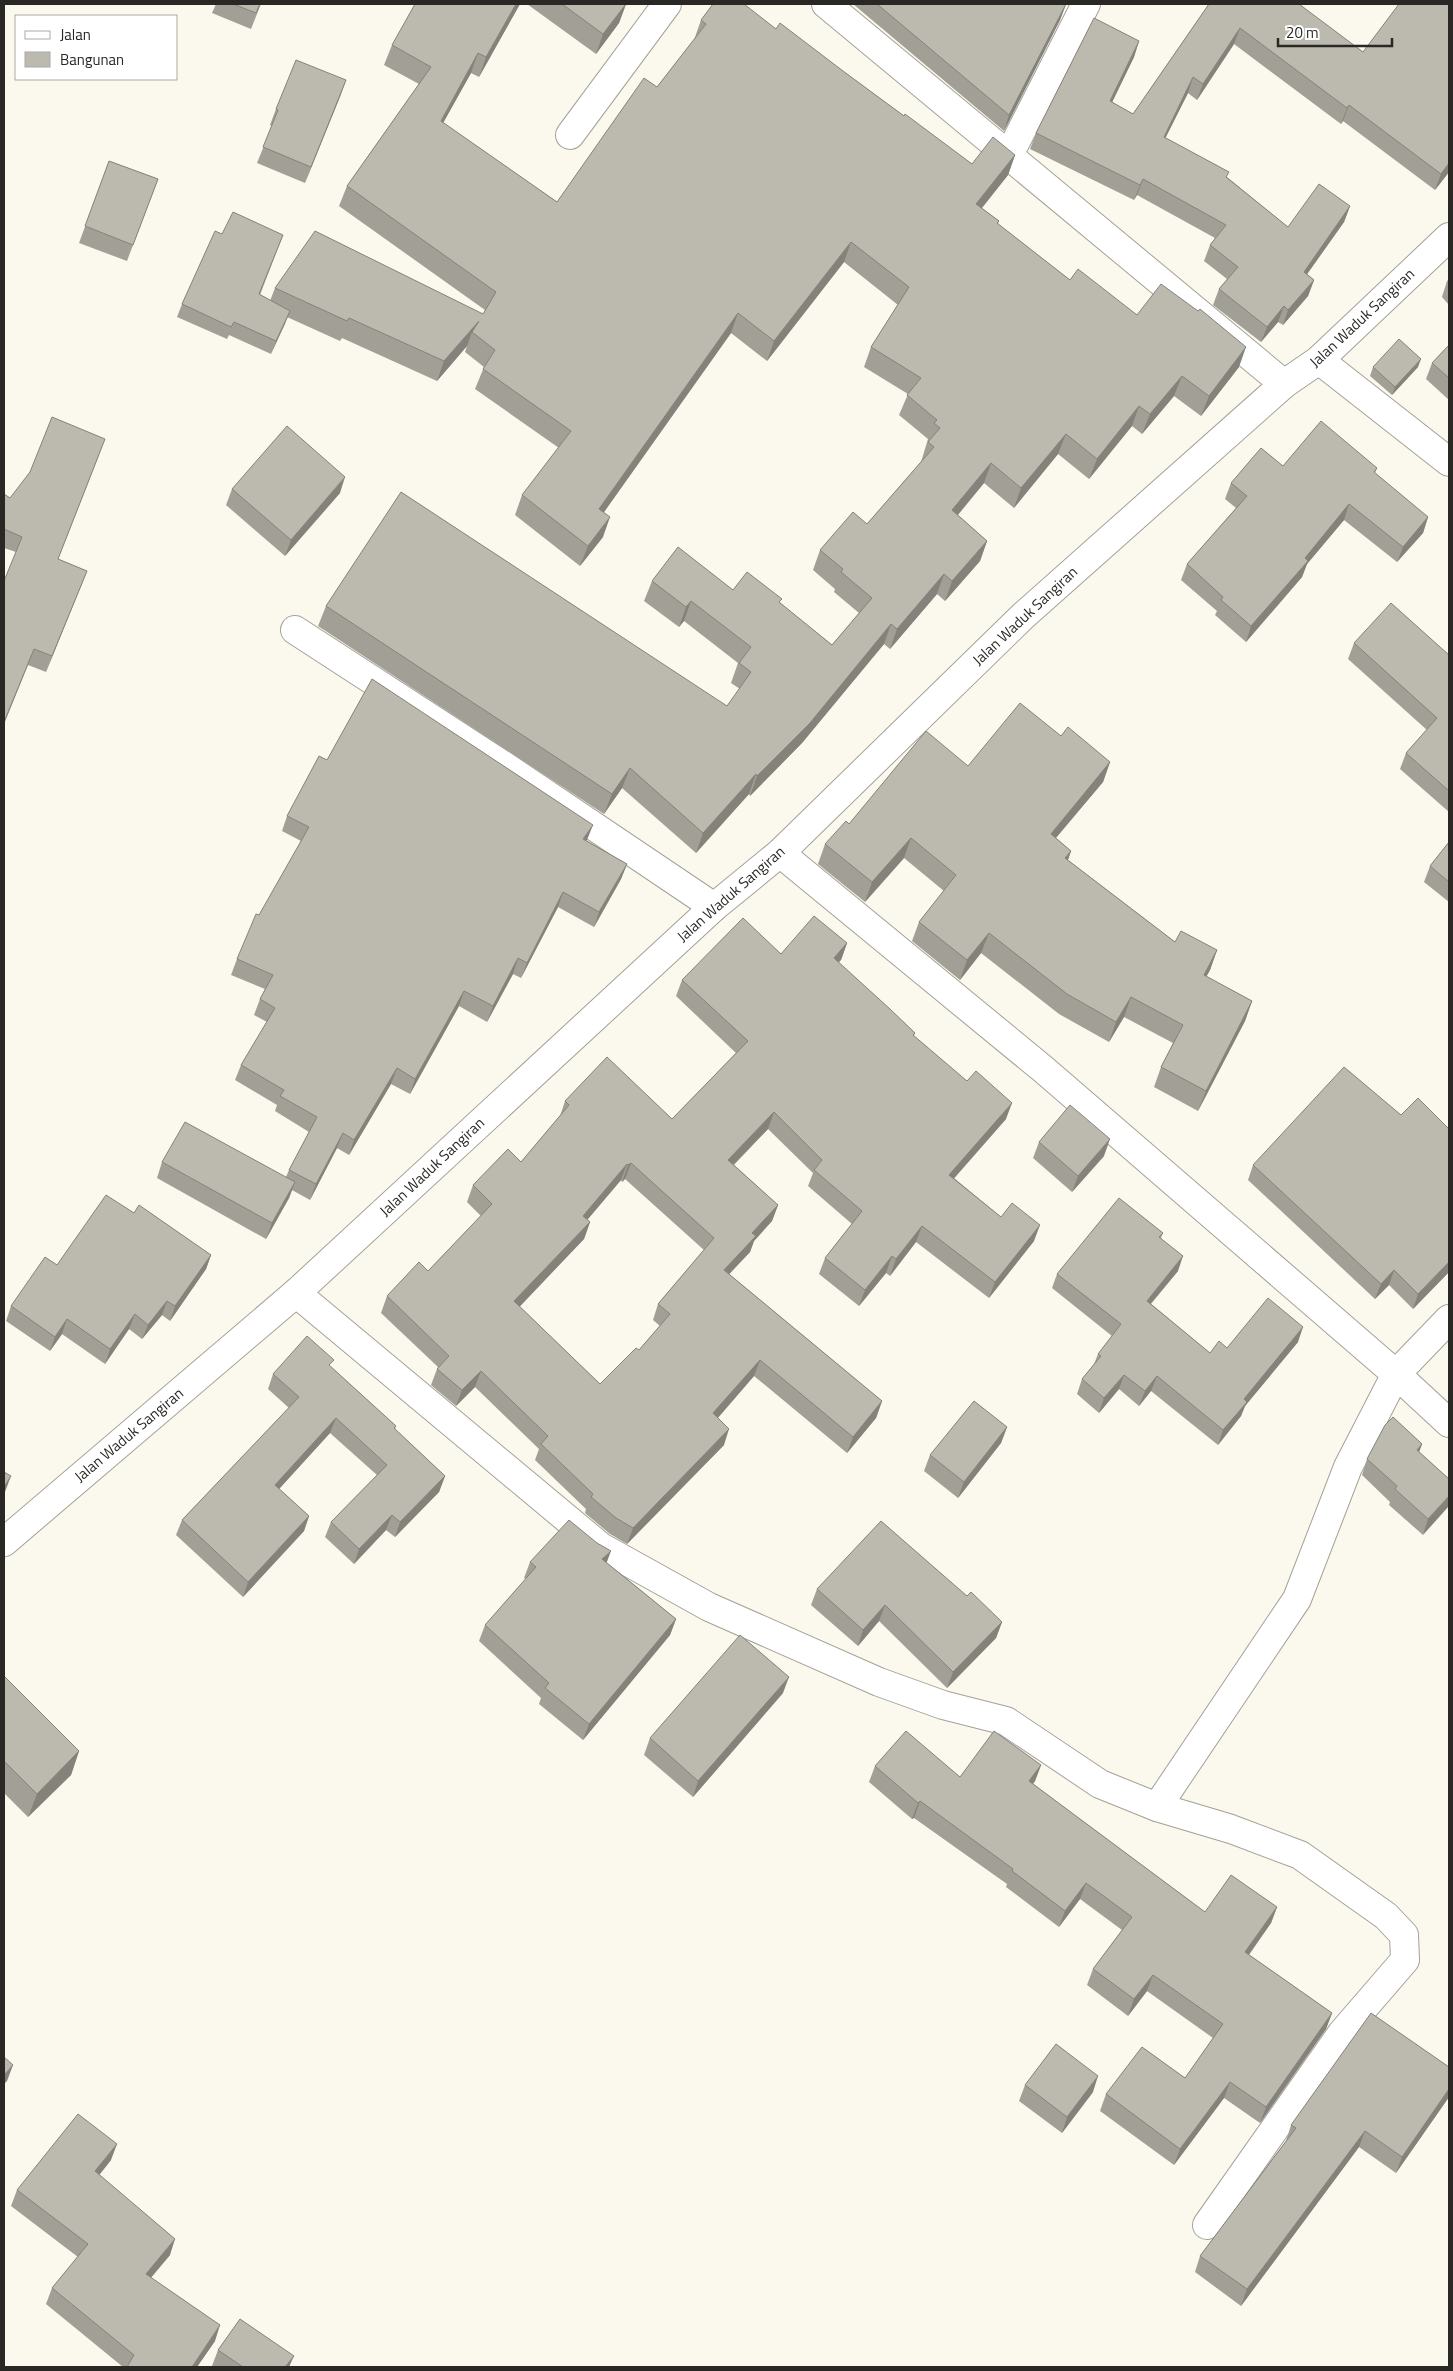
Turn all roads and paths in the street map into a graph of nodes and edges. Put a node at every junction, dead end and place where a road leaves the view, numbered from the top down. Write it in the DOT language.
graph roads {
  1 [pos="667,4"];
  2 [pos="826,4"];
  3 [pos="1086,4"];
  4 [pos="570,135"];
  5 [pos="1008,157"];
  6 [pos="1449,237"];
  7 [pos="1319,360"];
  8 [pos="1284,384"];
  9 [pos="1449,462"];
  10 [pos="295,630"];
  11 [pos="780,853"];
  12 [pos="714,907"];
  13 [pos="296,1293"];
  14 [pos="1449,1319"];
  15 [pos="1396,1374"];
  16 [pos="1449,1424"];
  17 [pos="4,1542"];
  18 [pos="1157,1807"];
  19 [pos="1207,2225"];
  1 -- 4 [label="street"];
  2 -- 5 [label="street"];
  3 -- 5 [label="street"];
  5 -- 8 [label="street"];
  6 -- 7 [label="street, Jalan Waduk Sangiran"];
  7 -- 8 [label="street, Jalan Waduk Sangiran"];
  7 -- 9 [label="street"];
  8 -- 11 [label="street, Jalan Waduk Sangiran"];
  10 -- 12 [label="street"];
  11 -- 12 [label="street, Jalan Waduk Sangiran"];
  11 -- 15 [label="street"];
  12 -- 13 [label="street, Jalan Waduk Sangiran"];
  13 -- 17 [label="street, Jalan Waduk Sangiran"];
  13 -- 18 [label="street"];
  14 -- 15 [label="street"];
  15 -- 16 [label="street"];
  15 -- 18 [label="street"];
  18 -- 19 [label="street"];
}
